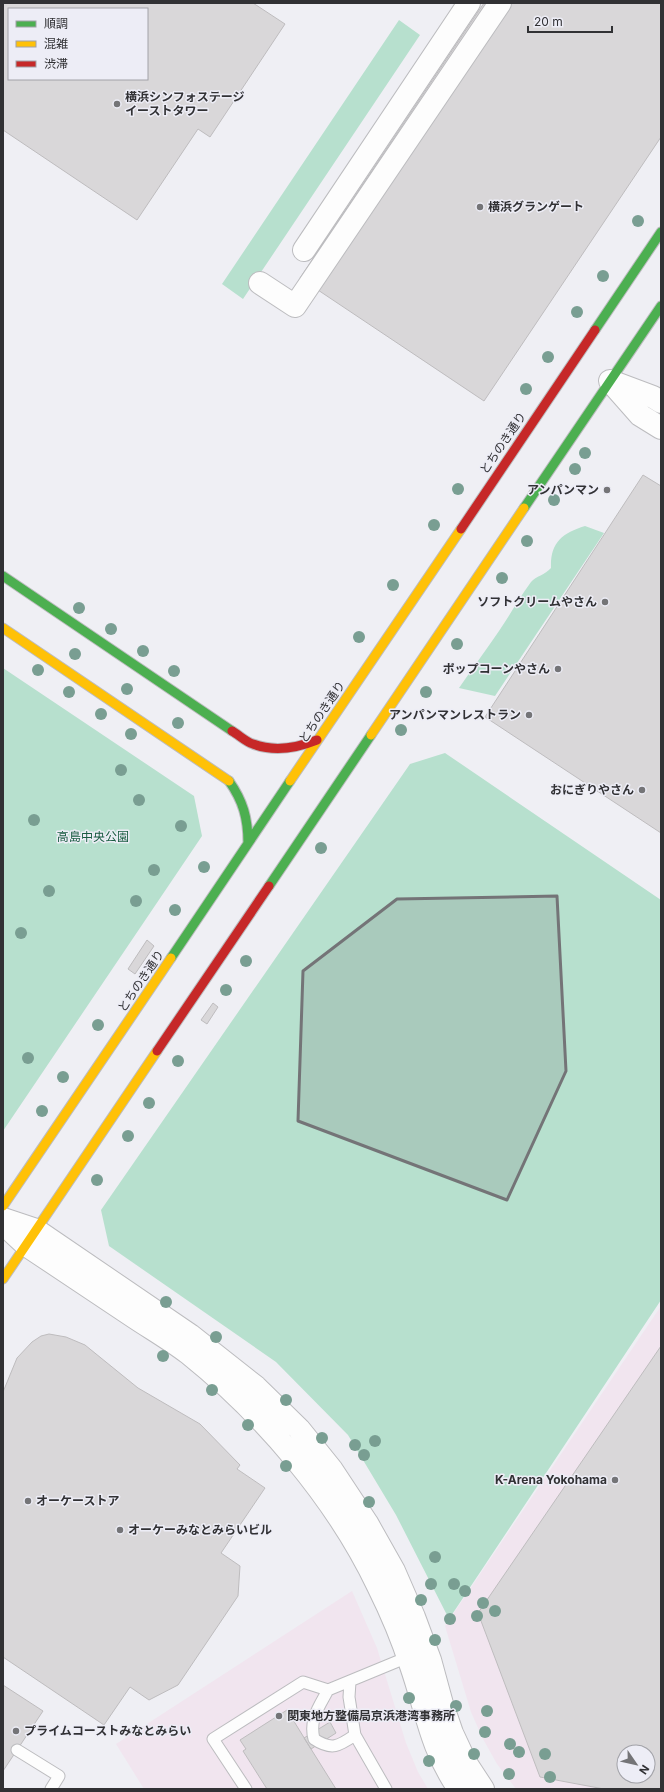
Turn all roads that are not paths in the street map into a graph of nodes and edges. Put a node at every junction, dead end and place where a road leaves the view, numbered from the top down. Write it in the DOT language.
graph roads {
  1 [pos="469,3"];
  2 [pos="500,3"];
  3 [pos="661,232"];
  4 [pos="304,250"];
  5 [pos="272,288"];
  6 [pos="661,306"];
  7 [pos="610,381"];
  8 [pos="661,402"];
  9 [pos="661,428"];
  10 [pos="3,576"];
  11 [pos="3,628"];
  12 [pos="317,740"];
  13 [pos="248,843"];
  14 [pos="3,1206"];
  15 [pos="3,1219"];
  16 [pos="3,1223"];
  17 [pos="31,1238"];
  18 [pos="3,1279"];
  19 [pos="408,1658"];
  20 [pos="350,1682"];
  21 [pos="328,1690"];
  22 [pos="356,1735"];
  23 [pos="17,1750"];
  24 [pos="51,1789"];
  25 [pos="246,1789"];
  26 [pos="386,1789"];
  27 [pos="459,1789"];
  28 [pos="483,1789"];
  1 -- 4 [label="street"];
  2 -- 5 [label="street"];
  3 -- 12 [label="street, とちのき通り"];
  6 -- 7 [label="street"];
  7 -- 8 [label="street"];
  7 -- 9 [label="street"];
  7 -- 17 [label="street"];
  10 -- 12 [label="street"];
  11 -- 13 [label="street"];
  12 -- 13 [label="street, とちのき通り"];
  13 -- 14 [label="street, とちのき通り"];
  15 -- 17 [label="street"];
  16 -- 17 [label="street"];
  17 -- 18 [label="street"];
  17 -- 19 [label="street"];
  17 -- 28 [label="street"];
  19 -- 20 [label="lane"];
  19 -- 27 [label="street"];
  20 -- 21 [label="lane"];
  20 -- 22 [label="lane"];
  21 -- 22 [label="lane"];
  21 -- 25 [label="lane"];
  22 -- 26 [label="lane"];
  23 -- 24 [label="lane"];
}
